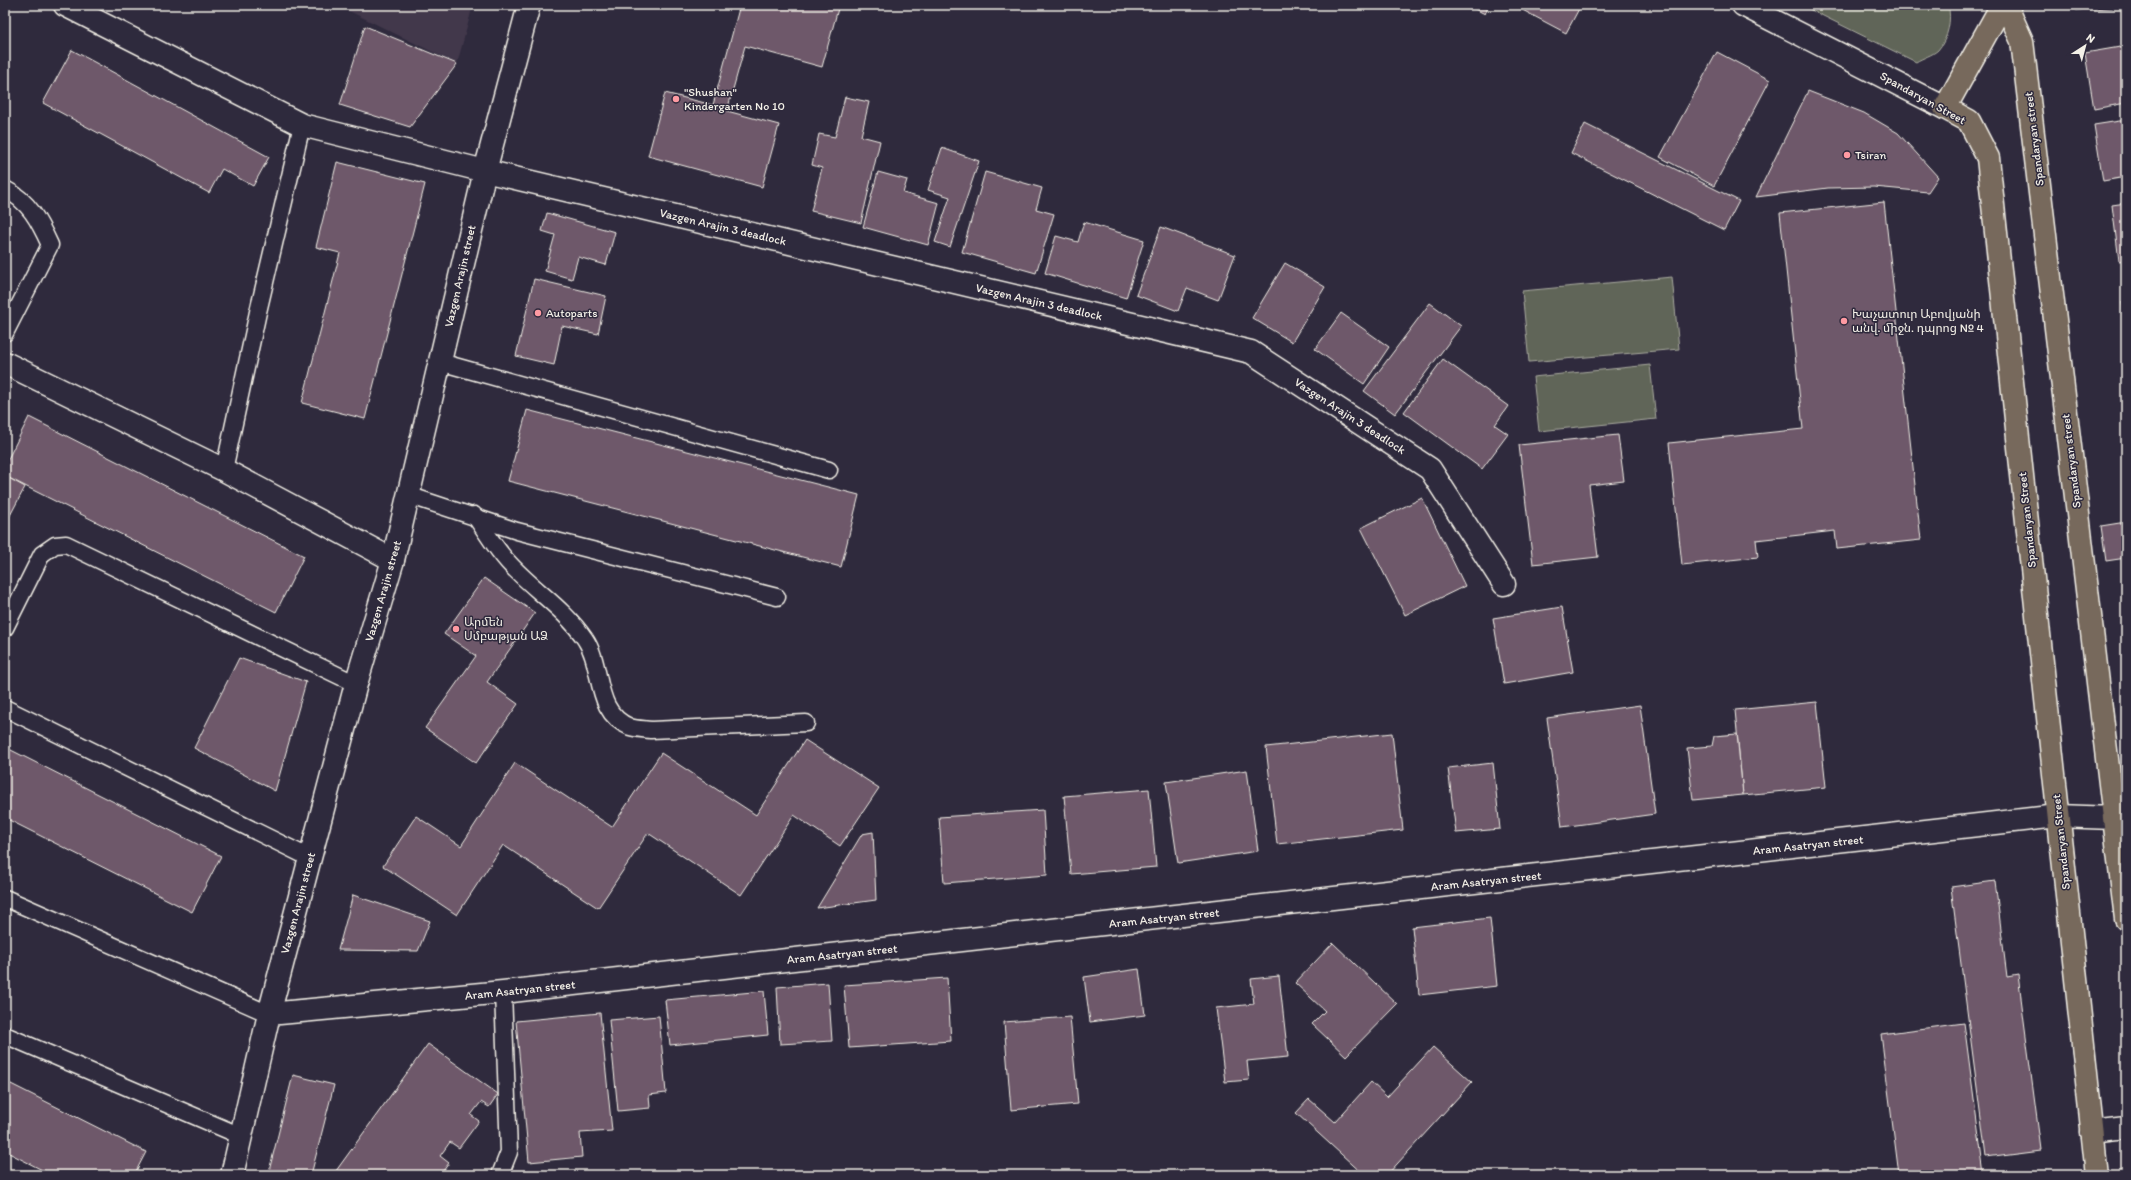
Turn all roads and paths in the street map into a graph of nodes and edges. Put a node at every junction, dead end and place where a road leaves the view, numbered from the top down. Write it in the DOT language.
graph roads {
  1 [pos="65,5"];
  2 [pos="529,5"];
  3 [pos="1743,5"];
  4 [pos="2002,5"];
  5 [pos="2006,5"];
  6 [pos="1945,108"];
  7 [pos="302,125"];
  8 [pos="485,171"];
  9 [pos="5,189"];
  10 [pos="5,333"];
  11 [pos="440,362"];
  12 [pos="5,363"];
  13 [pos="224,470"];
  14 [pos="829,470"];
  15 [pos="408,495"];
  16 [pos="474,515"];
  17 [pos="393,560"];
  18 [pos="1504,584"];
  19 [pos="777,597"];
  20 [pos="5,628"];
  21 [pos="356,684"];
  22 [pos="5,708"];
  23 [pos="806,722"];
  24 [pos="2058,816"];
  25 [pos="2119,817"];
  26 [pos="310,858"];
  27 [pos="5,898"];
  28 [pos="2126,919"];
  29 [pos="503,992"];
  30 [pos="269,1014"];
  31 [pos="5,1035"];
  32 [pos="2126,1128"];
  33 [pos="2092,1132"];
  34 [pos="241,1136"];
  35 [pos="232,1175"];
  36 [pos="500,1175"];
  37 [pos="2098,1175"];
  1 -- 7 [label="street, Vazgen Arajin 3 deadlock"];
  2 -- 8 [label="street, Vazgen Arajin street"];
  3 -- 6 [label="street, Spandaryan Street"];
  4 -- 6 [label="main road"];
  5 -- 25 [label="main road, Spandaryan street"];
  6 -- 24 [label="main road, Spandaryan Street"];
  7 -- 8 [label="street, Vazgen Arajin 3 deadlock"];
  7 -- 13 [label="lane"];
  8 -- 11 [label="street, Vazgen Arajin street"];
  8 -- 18 [label="street, Vazgen Arajin 3 deadlock"];
  9 -- 10 [label="lane"];
  11 -- 14 [label="lane"];
  11 -- 15 [label="street, Vazgen Arajin street"];
  12 -- 13 [label="street"];
  13 -- 17 [label="street"];
  15 -- 16 [label="lane"];
  15 -- 17 [label="street, Vazgen Arajin street"];
  16 -- 19 [label="lane"];
  16 -- 23 [label="lane"];
  17 -- 21 [label="street, Vazgen Arajin street"];
  20 -- 21 [label="lane"];
  21 -- 26 [label="street, Vazgen Arajin street"];
  22 -- 26 [label="lane"];
  24 -- 25 [label="street, Aram Asatryan street"];
  24 -- 29 [label="street, Aram Asatryan street"];
  24 -- 33 [label="main road, Spandaryan Street"];
  25 -- 28 [label="main road, Spandaryan street"];
  26 -- 30 [label="street, Vazgen Arajin street"];
  27 -- 30 [label="lane"];
  29 -- 30 [label="street, Aram Asatryan street"];
  29 -- 36 [label="lane"];
  30 -- 34 [label="street, Vazgen Arajin street"];
  31 -- 34 [label="lane"];
  32 -- 33 [label="street"];
  33 -- 37 [label="main road, Spandaryan Street"];
  34 -- 35 [label="street, Vazgen Arajin street"];
}
